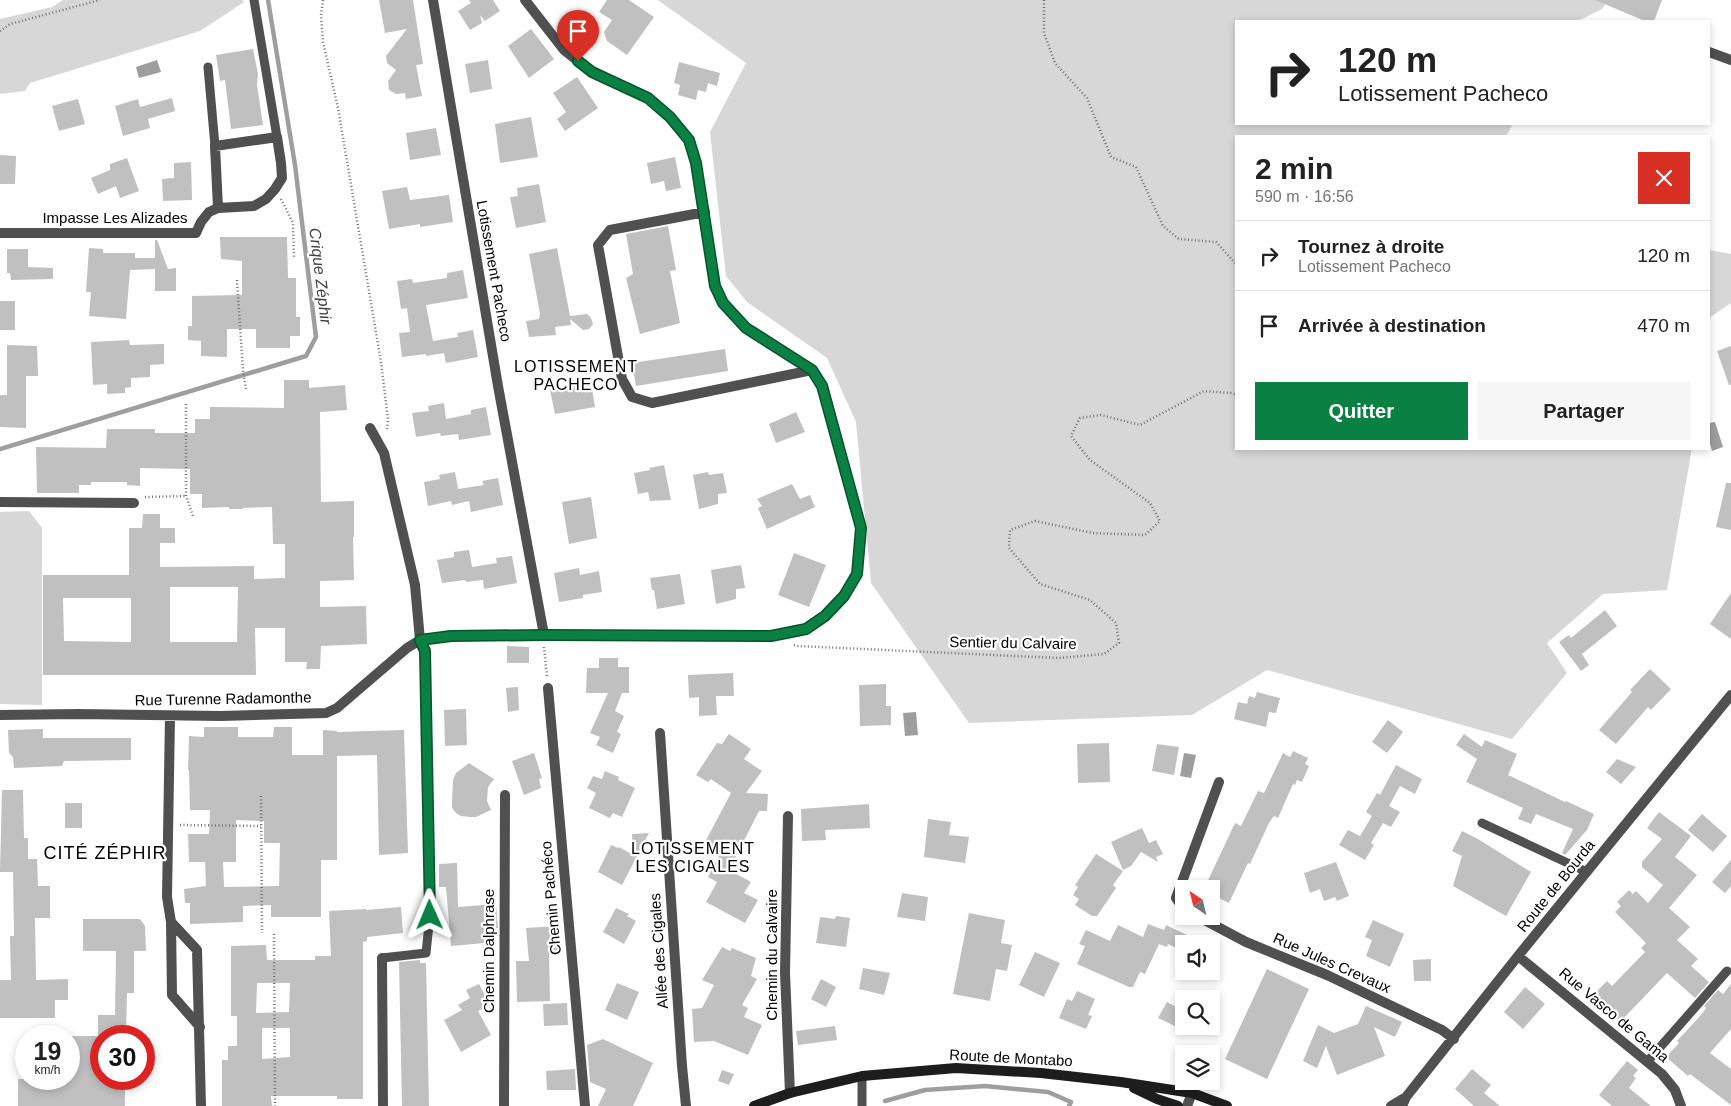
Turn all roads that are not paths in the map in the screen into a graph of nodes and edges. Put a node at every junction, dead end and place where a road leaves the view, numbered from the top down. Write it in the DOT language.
graph roads {
  1 [pos="254,0"];
  2 [pos="433,0"];
  3 [pos="525,0"];
  4 [pos="1710,52"];
  5 [pos="1731,60"];
  6 [pos="208,67"];
  7 [pos="277,138"];
  8 [pos="215,146"];
  9 [pos="218,208"];
  10 [pos="705,212"];
  11 [pos="0,232"];
  12 [pos="812,370"];
  13 [pos="370,428"];
  14 [pos="0,502"];
  15 [pos="134,503"];
  16 [pos="544,635"];
  17 [pos="420,640"];
  18 [pos="548,688"];
  19 [pos="1731,695"];
  20 [pos="0,715"];
  21 [pos="170,716"];
  22 [pos="660,733"];
  23 [pos="1219,782"];
  24 [pos="504,795"];
  25 [pos="788,816"];
  26 [pos="1482,822"];
  27 [pos="1587,872"];
  28 [pos="1183,880"];
  29 [pos="430,915"];
  30 [pos="171,922"];
  31 [pos="1215,925"];
  32 [pos="1518,956"];
  33 [pos="382,958"];
  34 [pos="1727,971"];
  35 [pos="200,1028"];
  36 [pos="1454,1039"];
  37 [pos="1647,1062"];
  38 [pos="862,1076"];
  39 [pos="1122,1082"];
  40 [pos="790,1093"];
  41 [pos="1192,1093"];
  42 [pos="1404,1102"];
  43 [pos="201,1106"];
  44 [pos="383,1106"];
  45 [pos="504,1106"];
  46 [pos="585,1106"];
  47 [pos="686,1106"];
  48 [pos="754,1106"];
  49 [pos="862,1106"];
  50 [pos="1178,1106"];
  51 [pos="1187,1106"];
  52 [pos="1227,1106"];
  53 [pos="1391,1106"];
  54 [pos="1681,1106"];
  1 -- 7 [label="lane"];
  2 -- 16 [label="street, Lotissement Pacheco"];
  3 -- 10 [label="street"];
  4 -- 5 [label="street"];
  6 -- 8 [label="lane"];
  7 -- 8 [label="street"];
  7 -- 9 [label="street"];
  8 -- 9 [label="street"];
  9 -- 11 [label="street, Impasse Les Alizades"];
  10 -- 12 [label="street"];
  10 -- 12 [label="street"];
  12 -- 16 [label="street"];
  13 -- 17 [label="street"];
  14 -- 15 [label="street"];
  16 -- 17 [label="street"];
  17 -- 21 [label="street, Rue Turenne Radamonthe"];
  17 -- 29 [label="street"];
  18 -- 46 [label="street, Chemin Pachéco"];
  19 -- 27 [label="street, Route de Bourda"];
  20 -- 21 [label="street, Rue Turenne Radamonthe"];
  21 -- 30 [label="street"];
  22 -- 47 [label="street, Allée des Cigales"];
  23 -- 28 [label="street"];
  24 -- 45 [label="street, Chemin Dalphrase"];
  25 -- 40 [label="street, Chemin du Calvaire"];
  26 -- 27 [label="lane"];
  27 -- 32 [label="street, Route de Bourda"];
  29 -- 33 [label="lane"];
  30 -- 35 [label="street"];
  30 -- 35 [label="street"];
  31 -- 36 [label="street, Rue Jules Crevaux"];
  32 -- 36 [label="street, Route de Bourda"];
  32 -- 37 [label="street, Rue Vasco de Gama"];
  33 -- 44 [label="street"];
  34 -- 37 [label="lane"];
  35 -- 43 [label="street"];
  36 -- 42 [label="street, Route de Bourda"];
  37 -- 54 [label="street, Rue Vasco de Gama"];
  38 -- 39 [label="main road, Route de Montabo"];
  38 -- 40 [label="main road, Route de Montabo"];
  38 -- 49 [label="lane"];
  39 -- 41 [label="main road, Route de Montabo"];
  39 -- 50 [label="main road, Route de Montabo"];
  40 -- 48 [label="main road, Route de Montabo"];
  41 -- 51 [label="street"];
  41 -- 52 [label="main road, Route de Montabo"];
  42 -- 53 [label="street, Route de Bourda"];
}
